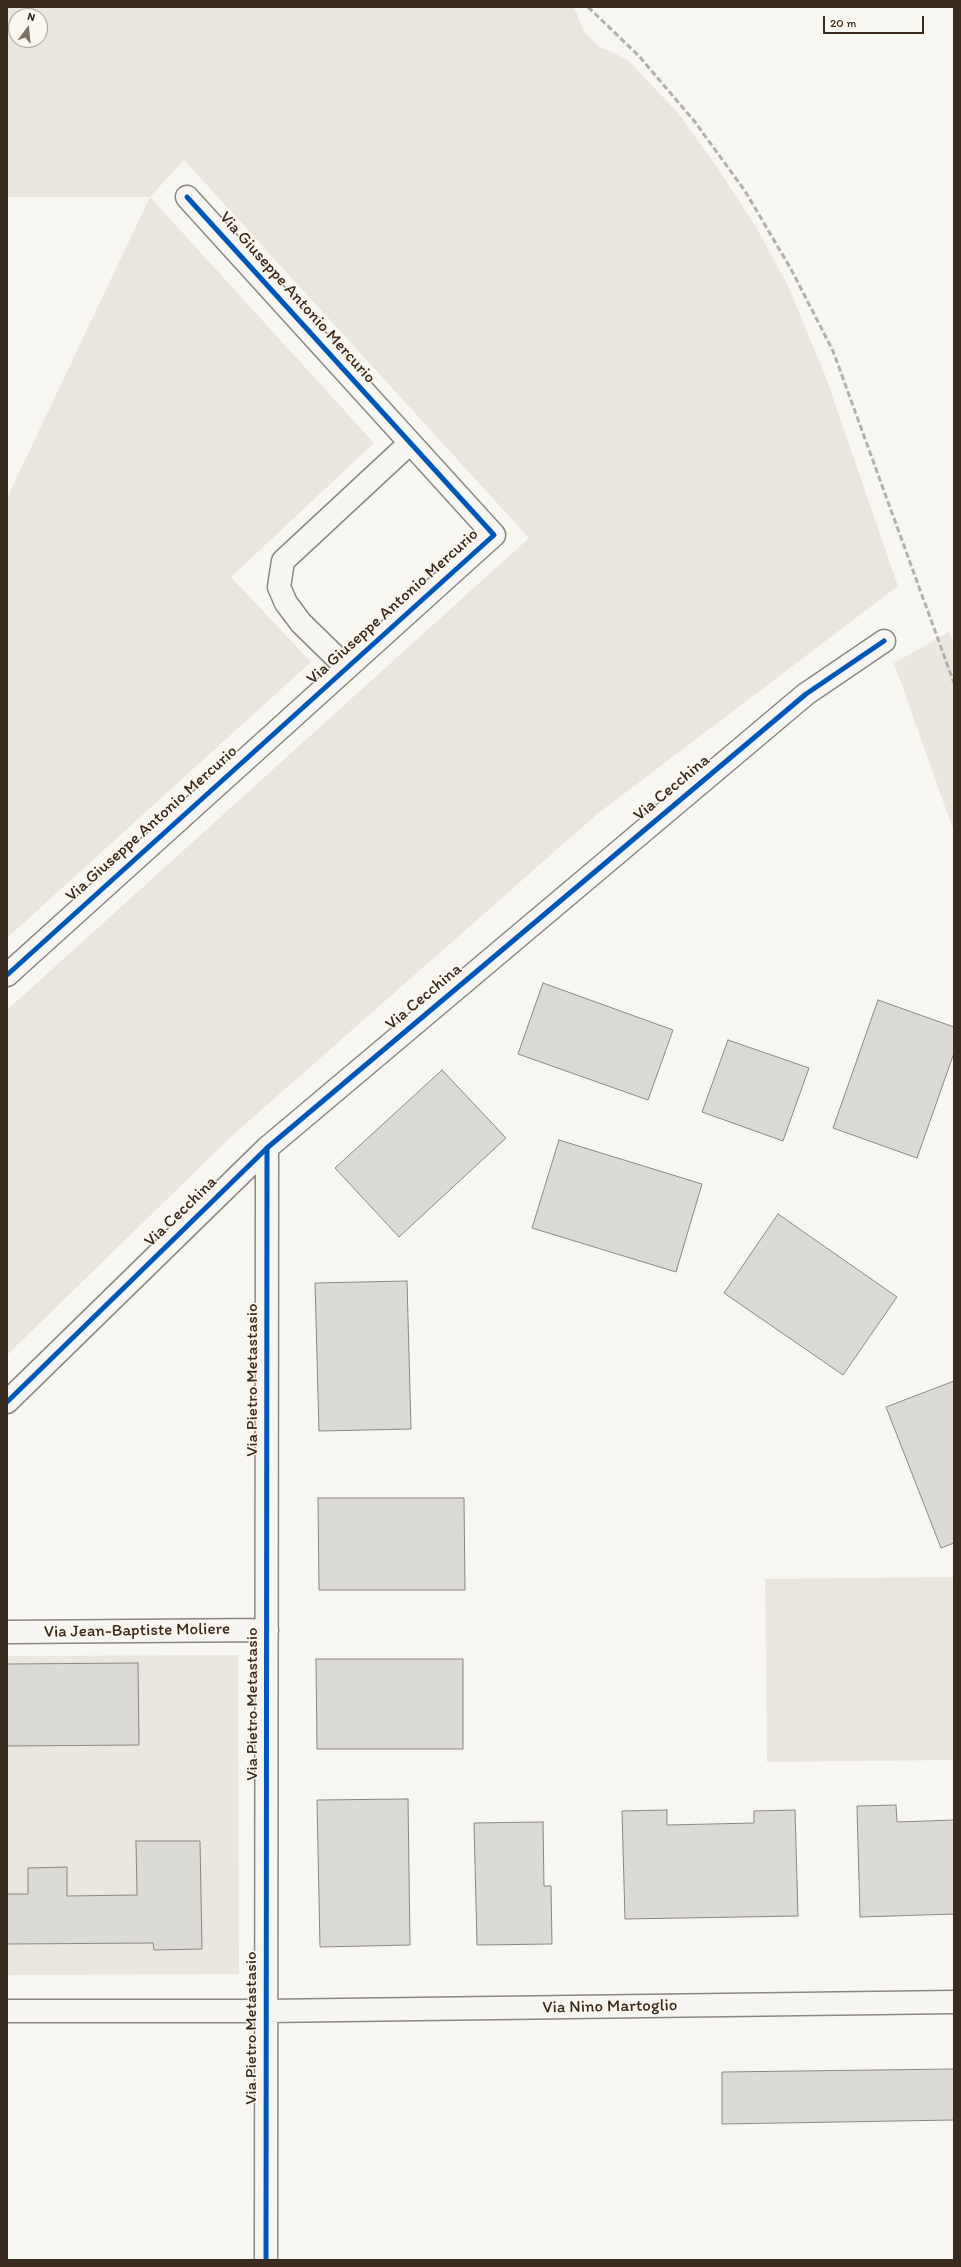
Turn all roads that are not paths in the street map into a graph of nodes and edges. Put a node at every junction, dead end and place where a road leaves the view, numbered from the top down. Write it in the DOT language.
graph roads {
  1 [pos="186,197"];
  2 [pos="410,443"];
  3 [pos="884,641"];
  4 [pos="346,667"];
  5 [pos="7,975"];
  6 [pos="267,1148"];
  7 [pos="7,1402"];
  8 [pos="267,1630"];
  9 [pos="7,1632"];
  10 [pos="954,2002"];
  11 [pos="7,2011"];
  12 [pos="266,2011"];
  13 [pos="266,2260"];
  1 -- 2 [label="street, Via Giuseppe Antonio Mercurio"];
  2 -- 4 [label="street"];
  2 -- 4 [label="street, Via Giuseppe Antonio Mercurio"];
  3 -- 6 [label="street, Via Cecchina"];
  4 -- 5 [label="street, Via Giuseppe Antonio Mercurio"];
  6 -- 7 [label="street, Via Cecchina"];
  6 -- 8 [label="street, Via Pietro Metastasio"];
  8 -- 9 [label="street, Via Jean-Baptiste Moliere"];
  8 -- 12 [label="street, Via Pietro Metastasio"];
  10 -- 12 [label="street, Via Nino Martoglio"];
  11 -- 12 [label="street, Via Nino Martoglio"];
  12 -- 13 [label="street, Via Pietro Metastasio"];
}
